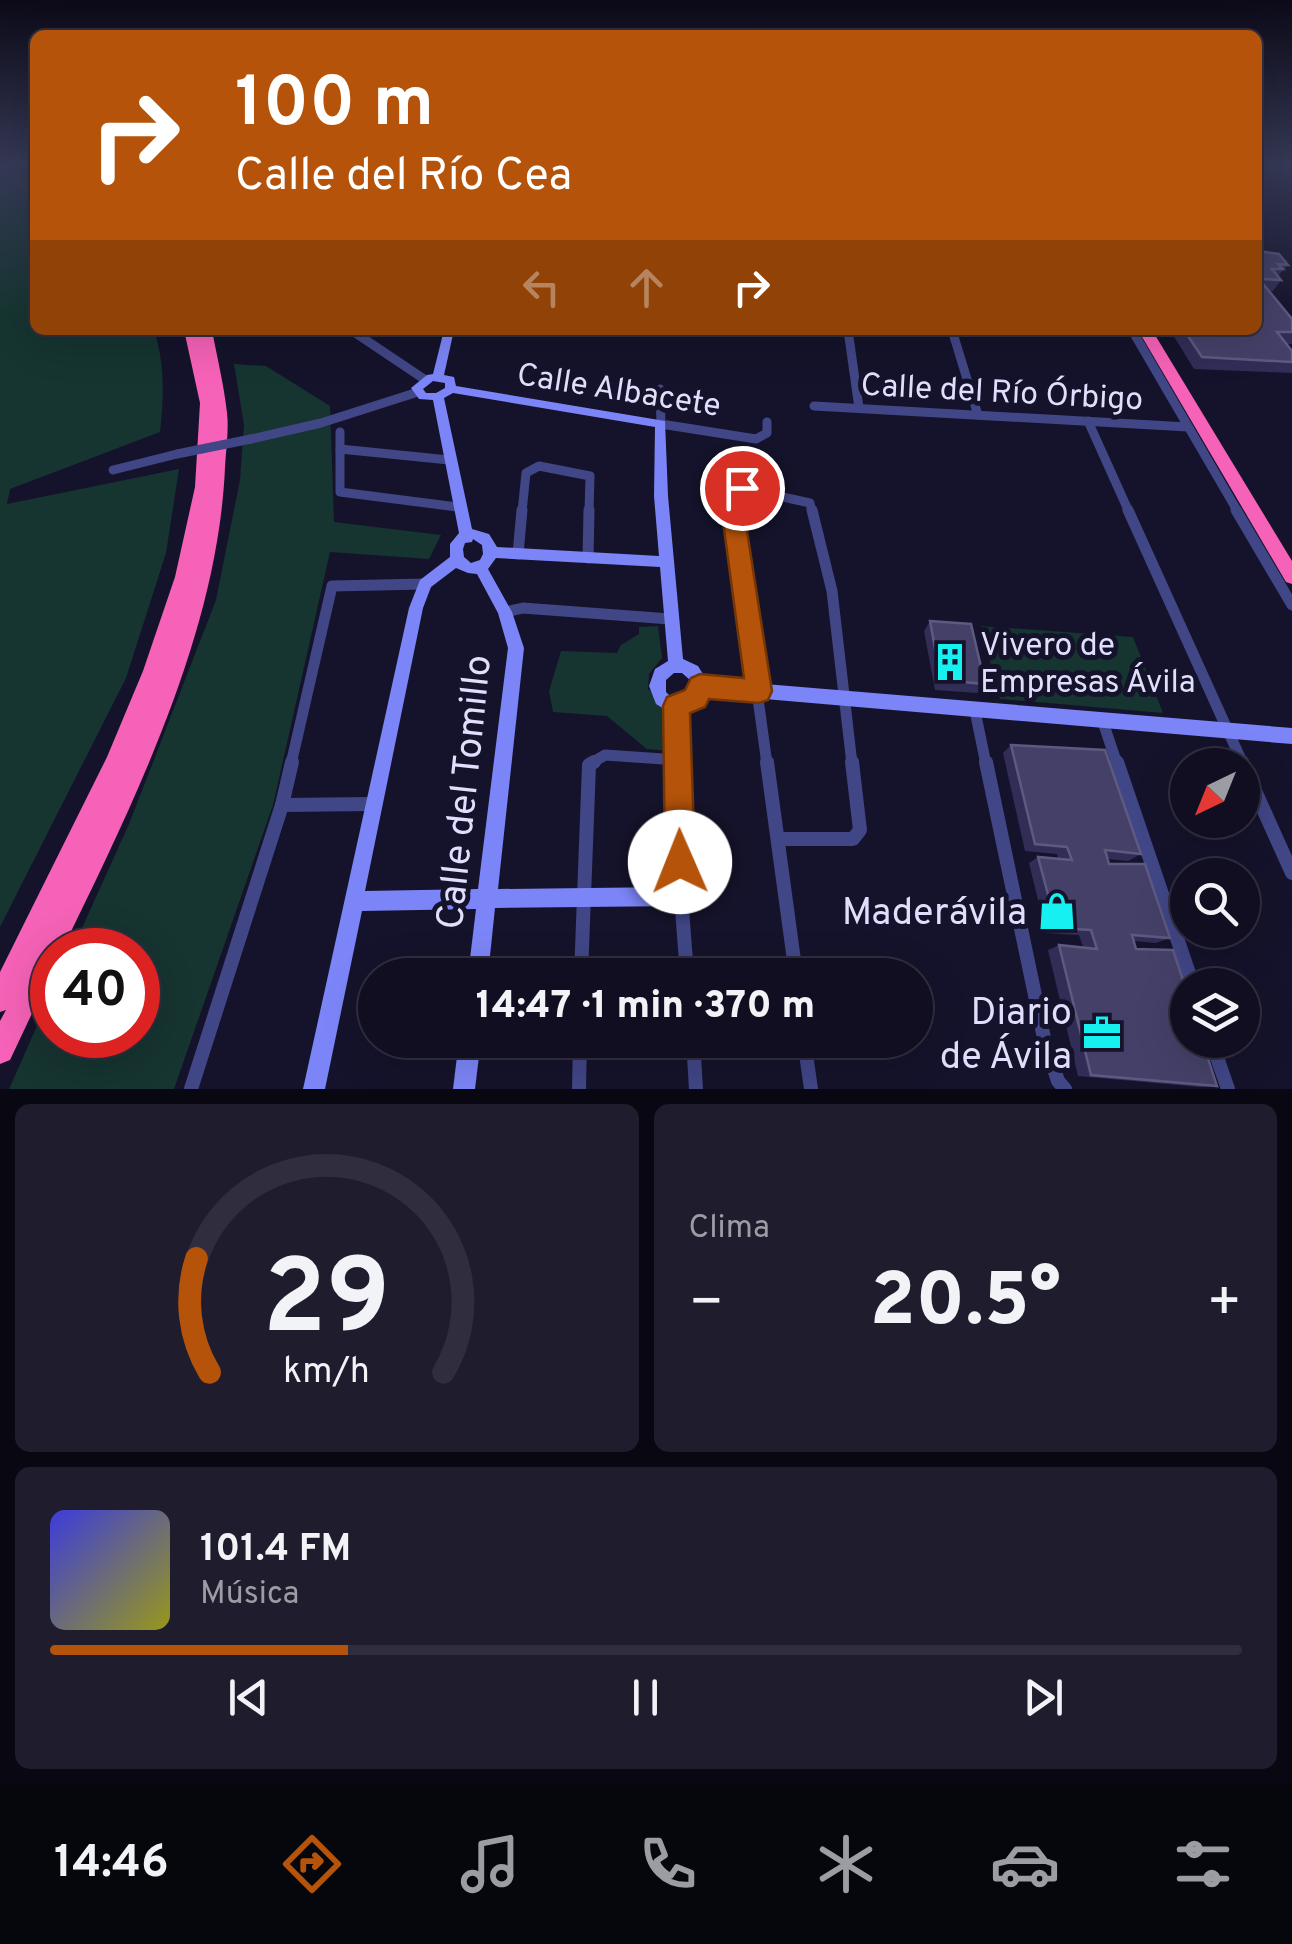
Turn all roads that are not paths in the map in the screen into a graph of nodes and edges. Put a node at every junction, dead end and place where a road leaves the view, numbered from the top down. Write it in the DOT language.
graph roads {
  1 [pos="192,335"];
  2 [pos="206,335"];
  3 [pos="360,335"];
  4 [pos="447,335"];
  5 [pos="849,335"];
  6 [pos="954,335"];
  7 [pos="1135,335"];
  8 [pos="1148,335"];
  9 [pos="1156,335"];
  10 [pos="431,377"];
  11 [pos="451,389"];
  12 [pos="660,389"];
  13 [pos="418,392"];
  14 [pos="438,397"];
  15 [pos="814,406"];
  16 [pos="860,408"];
  17 [pos="978,415"];
  18 [pos="767,422"];
  19 [pos="1088,422"];
  20 [pos="661,424"];
  21 [pos="1188,427"];
  22 [pos="340,432"];
  23 [pos="340,449"];
  24 [pos="449,460"];
  25 [pos="112,470"];
  26 [pos="458,507"];
  27 [pos="467,538"];
  28 [pos="518,554"];
  29 [pos="588,558"];
  30 [pos="1292,558"];
  31 [pos="486,559"];
  32 [pos="455,560"];
  33 [pos="667,562"];
  34 [pos="1292,577"];
  35 [pos="425,584"];
  36 [pos="1292,605"];
  37 [pos="505,612"];
  38 [pos="670,619"];
  39 [pos="676,666"];
  40 [pos="700,686"];
  41 [pos="759,691"];
  42 [pos="846,700"];
  43 [pos="677,706"];
  44 [pos="974,712"];
  45 [pos="1102,722"];
  46 [pos="1228,731"];
  47 [pos="1292,736"];
  48 [pos="678,760"];
  49 [pos="372,804"];
  50 [pos="282,805"];
  51 [pos="778,839"];
  52 [pos="1292,873"];
  53 [pos="681,896"];
  54 [pos="487,898"];
  55 [pos="582,898"];
  56 [pos="354,902"];
  57 [pos="480,958"];
  58 [pos="581,958"];
  59 [pos="686,958"];
  60 [pos="794,958"];
  61 [pos="1186,968"];
  62 [pos="0,999"];
  63 [pos="0,1050"];
  64 [pos="468,1058"];
  65 [pos="580,1058"];
  66 [pos="693,1058"];
  67 [pos="807,1058"];
  68 [pos="1217,1058"];
  69 [pos="190,1089"];
  70 [pos="314,1089"];
  71 [pos="464,1089"];
  72 [pos="579,1089"];
  73 [pos="696,1089"];
  74 [pos="811,1089"];
  75 [pos="1066,1089"];
  76 [pos="1228,1089"];
  1 -- 62 [label="highway"];
  2 -- 63 [label="highway"];
  3 -- 10 [label="street"];
  4 -- 10 [label="street"];
  5 -- 16 [label="street"];
  6 -- 17 [label="street"];
  7 -- 21 [label="street"];
  8 -- 34 [label="highway"];
  9 -- 30 [label="highway"];
  10 -- 11 [label="street"];
  10 -- 13 [label="street"];
  11 -- 14 [label="street"];
  11 -- 20 [label="street, Calle Albacete"];
  12 -- 20 [label="street"];
  13 -- 14 [label="street"];
  13 -- 25 [label="street, bridge"];
  14 -- 24 [label="street"];
  15 -- 16 [label="street, Calle del Río Órbigo"];
  16 -- 17 [label="street, Calle del Río Órbigo"];
  17 -- 19 [label="street, Calle del Río Órbigo"];
  18 -- 20 [label="street, Calle Albacete"];
  19 -- 21 [label="street, Calle del Río Órbigo"];
  19 -- 46 [label="street"];
  20 -- 33 [label="street"];
  21 -- 36 [label="street"];
  22 -- 23 [label="street"];
  23 -- 24 [label="street"];
  23 -- 26 [label="street"];
  24 -- 26 [label="street"];
  26 -- 27 [label="street"];
  27 -- 31 [label="street"];
  27 -- 32 [label="street"];
  28 -- 29 [label="street"];
  28 -- 29 [label="street"];
  28 -- 31 [label="street"];
  29 -- 33 [label="street"];
  31 -- 32 [label="street"];
  31 -- 37 [label="street, Calle del Tomillo"];
  32 -- 35 [label="street"];
  33 -- 38 [label="street"];
  35 -- 49 [label="street"];
  35 -- 50 [label="street"];
  37 -- 38 [label="street"];
  37 -- 54 [label="street, Calle del Tomillo"];
  38 -- 39 [label="street"];
  39 -- 40 [label="street"];
  39 -- 43 [label="street"];
  40 -- 41 [label="street"];
  40 -- 43 [label="street"];
  41 -- 42 [label="street"];
  41 -- 42 [label="street"];
  41 -- 51 [label="street"];
  42 -- 44 [label="street"];
  42 -- 51 [label="street"];
  43 -- 48 [label="street"];
  44 -- 45 [label="street"];
  44 -- 75 [label="street"];
  45 -- 46 [label="street"];
  45 -- 61 [label="street"];
  46 -- 47 [label="street"];
  46 -- 52 [label="street"];
  48 -- 53 [label="street"];
  48 -- 55 [label="street"];
  49 -- 50 [label="street"];
  49 -- 56 [label="street"];
  50 -- 69 [label="street"];
  51 -- 60 [label="street"];
  53 -- 55 [label="street"];
  53 -- 59 [label="street"];
  54 -- 55 [label="street"];
  54 -- 56 [label="street"];
  54 -- 57 [label="street, Calle del Tomillo"];
  55 -- 58 [label="street"];
  56 -- 70 [label="street"];
  64 -- 71 [label="street"];
  65 -- 72 [label="street"];
  66 -- 73 [label="street"];
  67 -- 74 [label="street"];
  68 -- 76 [label="street"];
}
